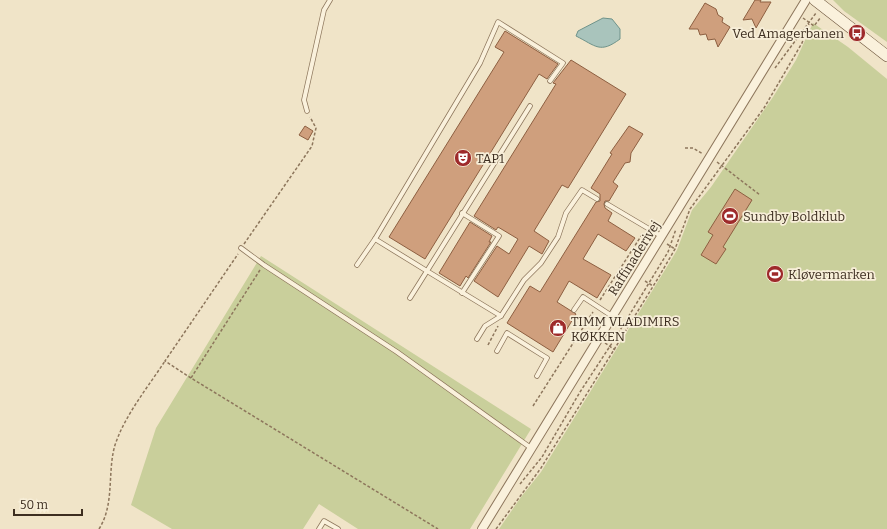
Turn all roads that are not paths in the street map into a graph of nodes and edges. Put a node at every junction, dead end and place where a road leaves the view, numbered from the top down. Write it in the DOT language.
graph roads {
  1 [pos="330,0"];
  2 [pos="806,0"];
  3 [pos="821,5"];
  4 [pos="887,56"];
  5 [pos="550,81"];
  6 [pos="530,106"];
  7 [pos="307,111"];
  8 [pos="598,199"];
  9 [pos="607,204"];
  10 [pos="462,213"];
  11 [pos="661,236"];
  12 [pos="375,239"];
  13 [pos="241,248"];
  14 [pos="357,265"];
  15 [pos="427,271"];
  16 [pos="462,293"];
  17 [pos="410,298"];
  18 [pos="574,310"];
  19 [pos="501,316"];
  20 [pos="612,316"];
  21 [pos="477,339"];
  22 [pos="497,350"];
  23 [pos="537,376"];
  24 [pos="531,448"];
  25 [pos="319,529"];
  26 [pos="338,529"];
  27 [pos="482,529"];
  1 -- 7 [label="lane"];
  2 -- 11 [label="street, Raffinaderivej"];
  3 -- 4 [label="street"];
  5 -- 12 [label="lane"];
  6 -- 10 [label="lane"];
  8 -- 19 [label="lane"];
  9 -- 11 [label="lane"];
  10 -- 15 [label="lane"];
  10 -- 16 [label="lane"];
  11 -- 20 [label="street, Raffinaderivej"];
  12 -- 14 [label="lane"];
  12 -- 15 [label="lane"];
  13 -- 24 [label="lane"];
  15 -- 16 [label="lane"];
  15 -- 17 [label="lane"];
  16 -- 19 [label="lane"];
  18 -- 20 [label="lane"];
  19 -- 21 [label="lane"];
  20 -- 24 [label="street, Raffinaderivej"];
  22 -- 23 [label="lane"];
  24 -- 27 [label="street, Raffinaderivej"];
  25 -- 26 [label="lane"];
}
